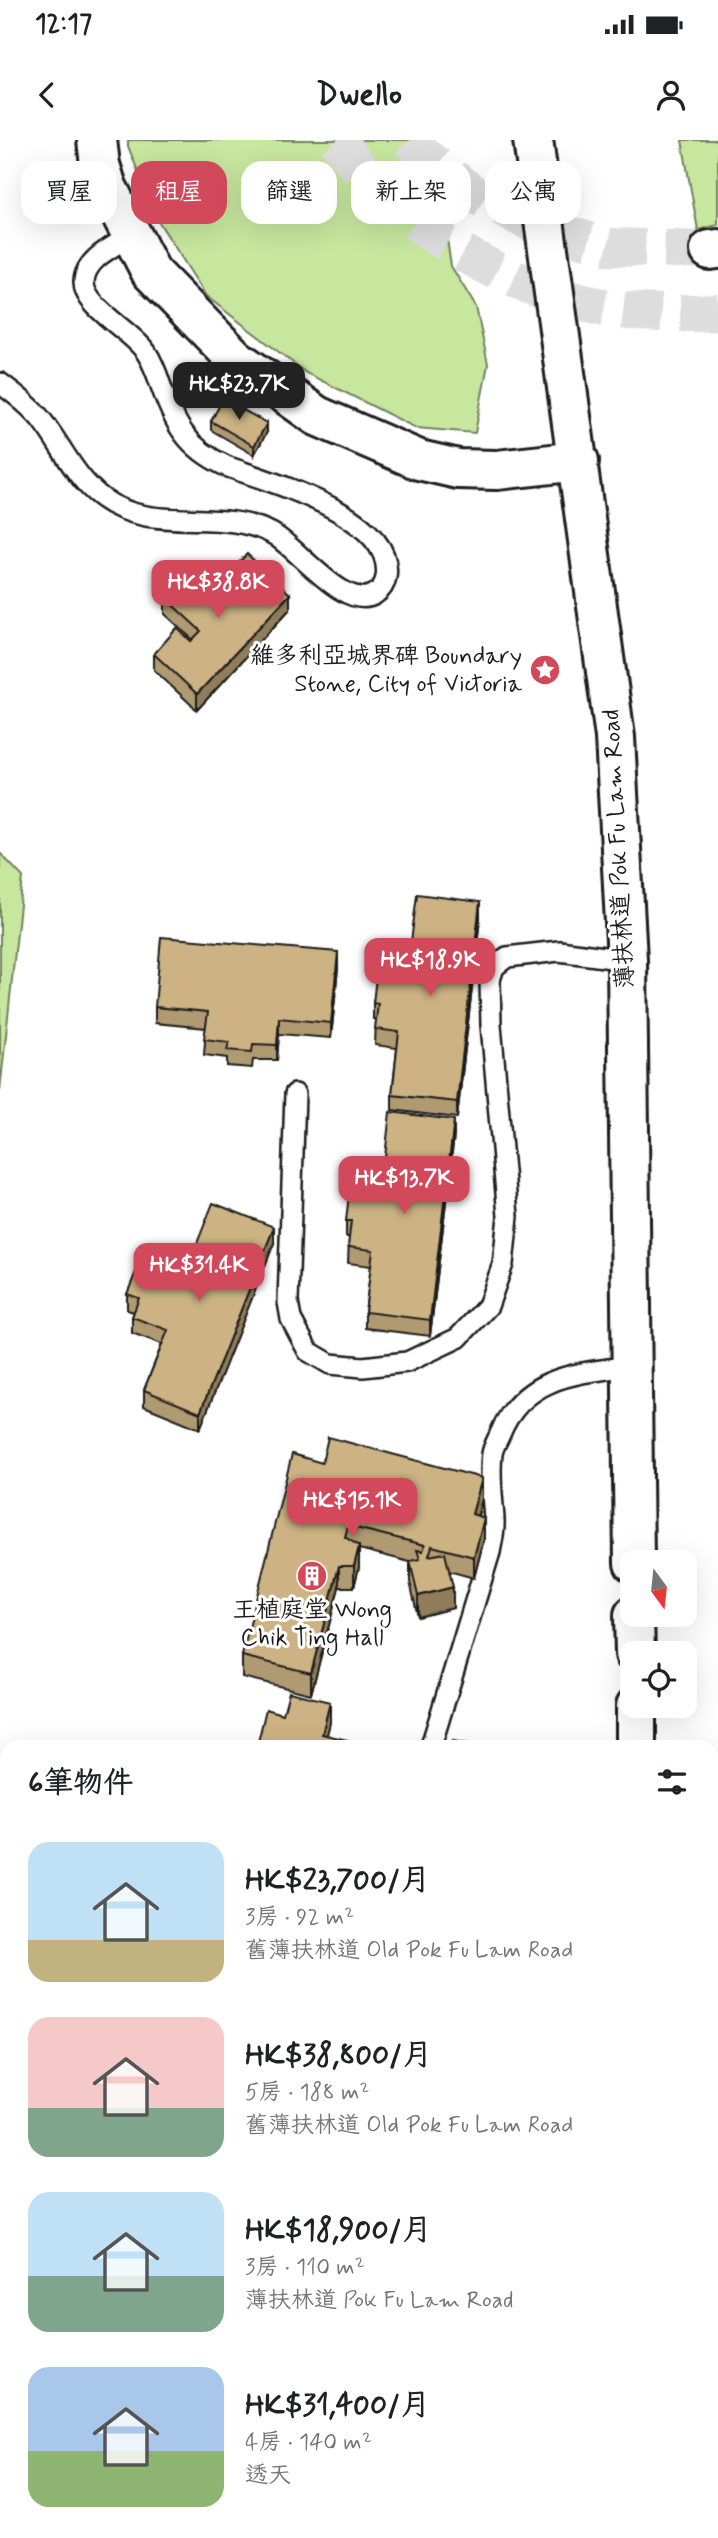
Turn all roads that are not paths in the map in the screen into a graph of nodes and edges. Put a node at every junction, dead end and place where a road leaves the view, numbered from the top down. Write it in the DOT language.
graph roads {
  1 [pos="97,140"];
  2 [pos="533,140"];
  3 [pos="132,235"];
  4 [pos="0,383"];
  5 [pos="579,461"];
  6 [pos="627,960"];
  7 [pos="295,1094"];
  8 [pos="631,1366"];
  9 [pos="634,1550"];
  10 [pos="636,1718"];
  11 [pos="433,1740"];
  12 [pos="636,1740"];
  1 -- 3 [label="main road"];
  2 -- 5 [label="main road, 薄扶林道 Pok Fu Lam Road"];
  3 -- 4 [label="lane"];
  3 -- 5 [label="main road"];
  5 -- 6 [label="main road, 薄扶林道 Pok Fu Lam Road"];
  6 -- 7 [label="lane"];
  6 -- 8 [label="main road, 薄扶林道 Pok Fu Lam Road"];
  8 -- 9 [label="main road, 薄扶林道 Pok Fu Lam Road"];
  8 -- 11 [label="lane"];
  10 -- 12 [label="main road"];
}
